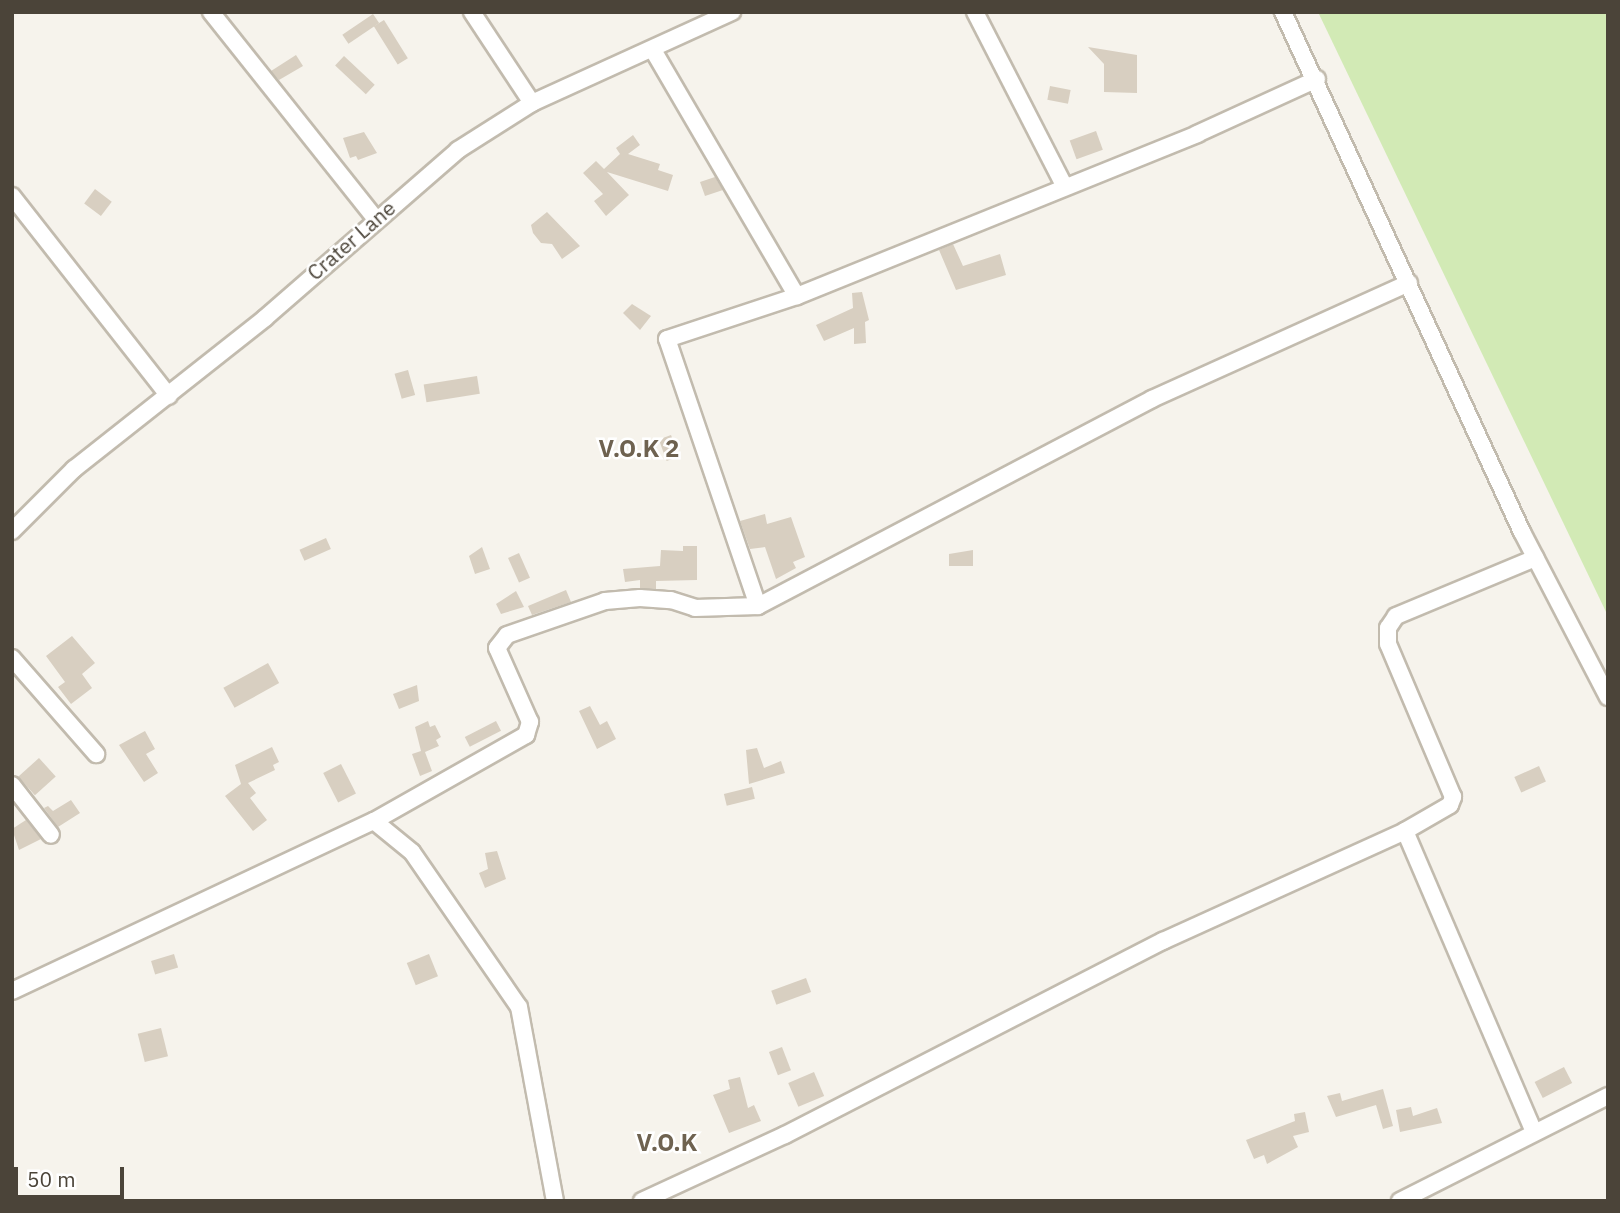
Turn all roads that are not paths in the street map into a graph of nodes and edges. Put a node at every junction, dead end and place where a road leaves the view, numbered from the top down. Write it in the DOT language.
graph roads {
  1 [pos="211,12"];
  2 [pos="472,12"];
  3 [pos="732,12"];
  4 [pos="975,12"];
  5 [pos="1283,12"];
  6 [pos="653,50"];
  7 [pos="1317,79"];
  8 [pos="532,103"];
  9 [pos="1064,185"];
  10 [pos="12,196"];
  11 [pos="375,218"];
  12 [pos="1409,283"];
  13 [pos="797,296"];
  14 [pos="169,396"];
  15 [pos="12,531"];
  16 [pos="1535,558"];
  17 [pos="758,606"];
  18 [pos="12,658"];
  19 [pos="1608,697"];
  20 [pos="96,754"];
  21 [pos="12,785"];
  22 [pos="374,821"];
  23 [pos="1405,831"];
  24 [pos="51,835"];
  25 [pos="12,991"];
  26 [pos="1608,1096"];
  27 [pos="1533,1130"];
  28 [pos="555,1201"];
  29 [pos="642,1201"];
  30 [pos="1399,1201"];
  1 -- 11 [label="street"];
  2 -- 8 [label="street"];
  3 -- 6 [label="street, Crater Lane"];
  4 -- 9 [label="street"];
  5 -- 7 [label="street"];
  6 -- 8 [label="street, Crater Lane"];
  6 -- 13 [label="street"];
  7 -- 9 [label="street"];
  7 -- 12 [label="street"];
  8 -- 11 [label="street, Crater Lane"];
  9 -- 13 [label="street"];
  10 -- 14 [label="street"];
  11 -- 14 [label="street, Crater Lane"];
  12 -- 16 [label="street"];
  12 -- 17 [label="street"];
  13 -- 17 [label="street"];
  14 -- 15 [label="street, Crater Lane"];
  16 -- 19 [label="street"];
  16 -- 23 [label="street"];
  17 -- 22 [label="street"];
  18 -- 20 [label="street"];
  21 -- 24 [label="street"];
  22 -- 25 [label="street"];
  22 -- 28 [label="street"];
  23 -- 27 [label="street"];
  23 -- 29 [label="street"];
  26 -- 27 [label="street"];
  27 -- 30 [label="street"];
}
